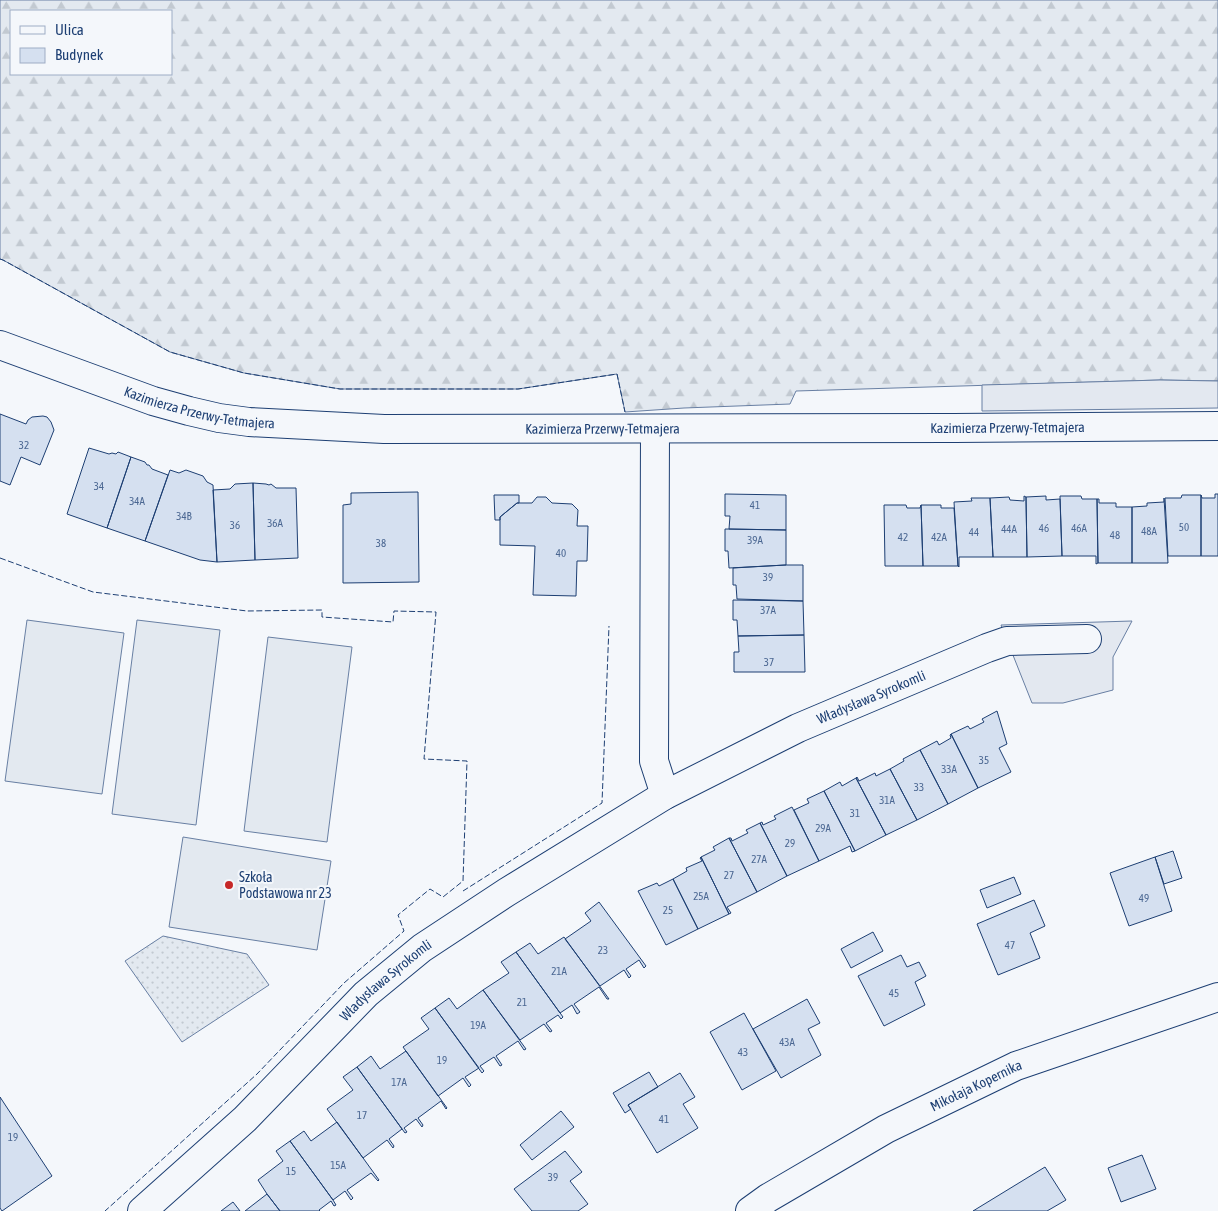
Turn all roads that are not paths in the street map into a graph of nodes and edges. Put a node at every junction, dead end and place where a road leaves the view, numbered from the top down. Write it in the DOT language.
graph roads {
  1 [pos="0,345"];
  2 [pos="1218,426"];
  3 [pos="655,429"];
  4 [pos="1087,639"];
  5 [pos="665,795"];
  6 [pos="1218,997"];
  7 [pos="142,1211"];
  8 [pos="750,1211"];
  1 -- 3 [label="street, Kazimierza Przerwy-Tetmajera"];
  2 -- 3 [label="street, Kazimierza Przerwy-Tetmajera"];
  3 -- 5 [label="street"];
  4 -- 5 [label="street, Władysława Syrokomli"];
  5 -- 7 [label="street, Władysława Syrokomli"];
  6 -- 8 [label="street, Mikołaja Kopernika"];
}
